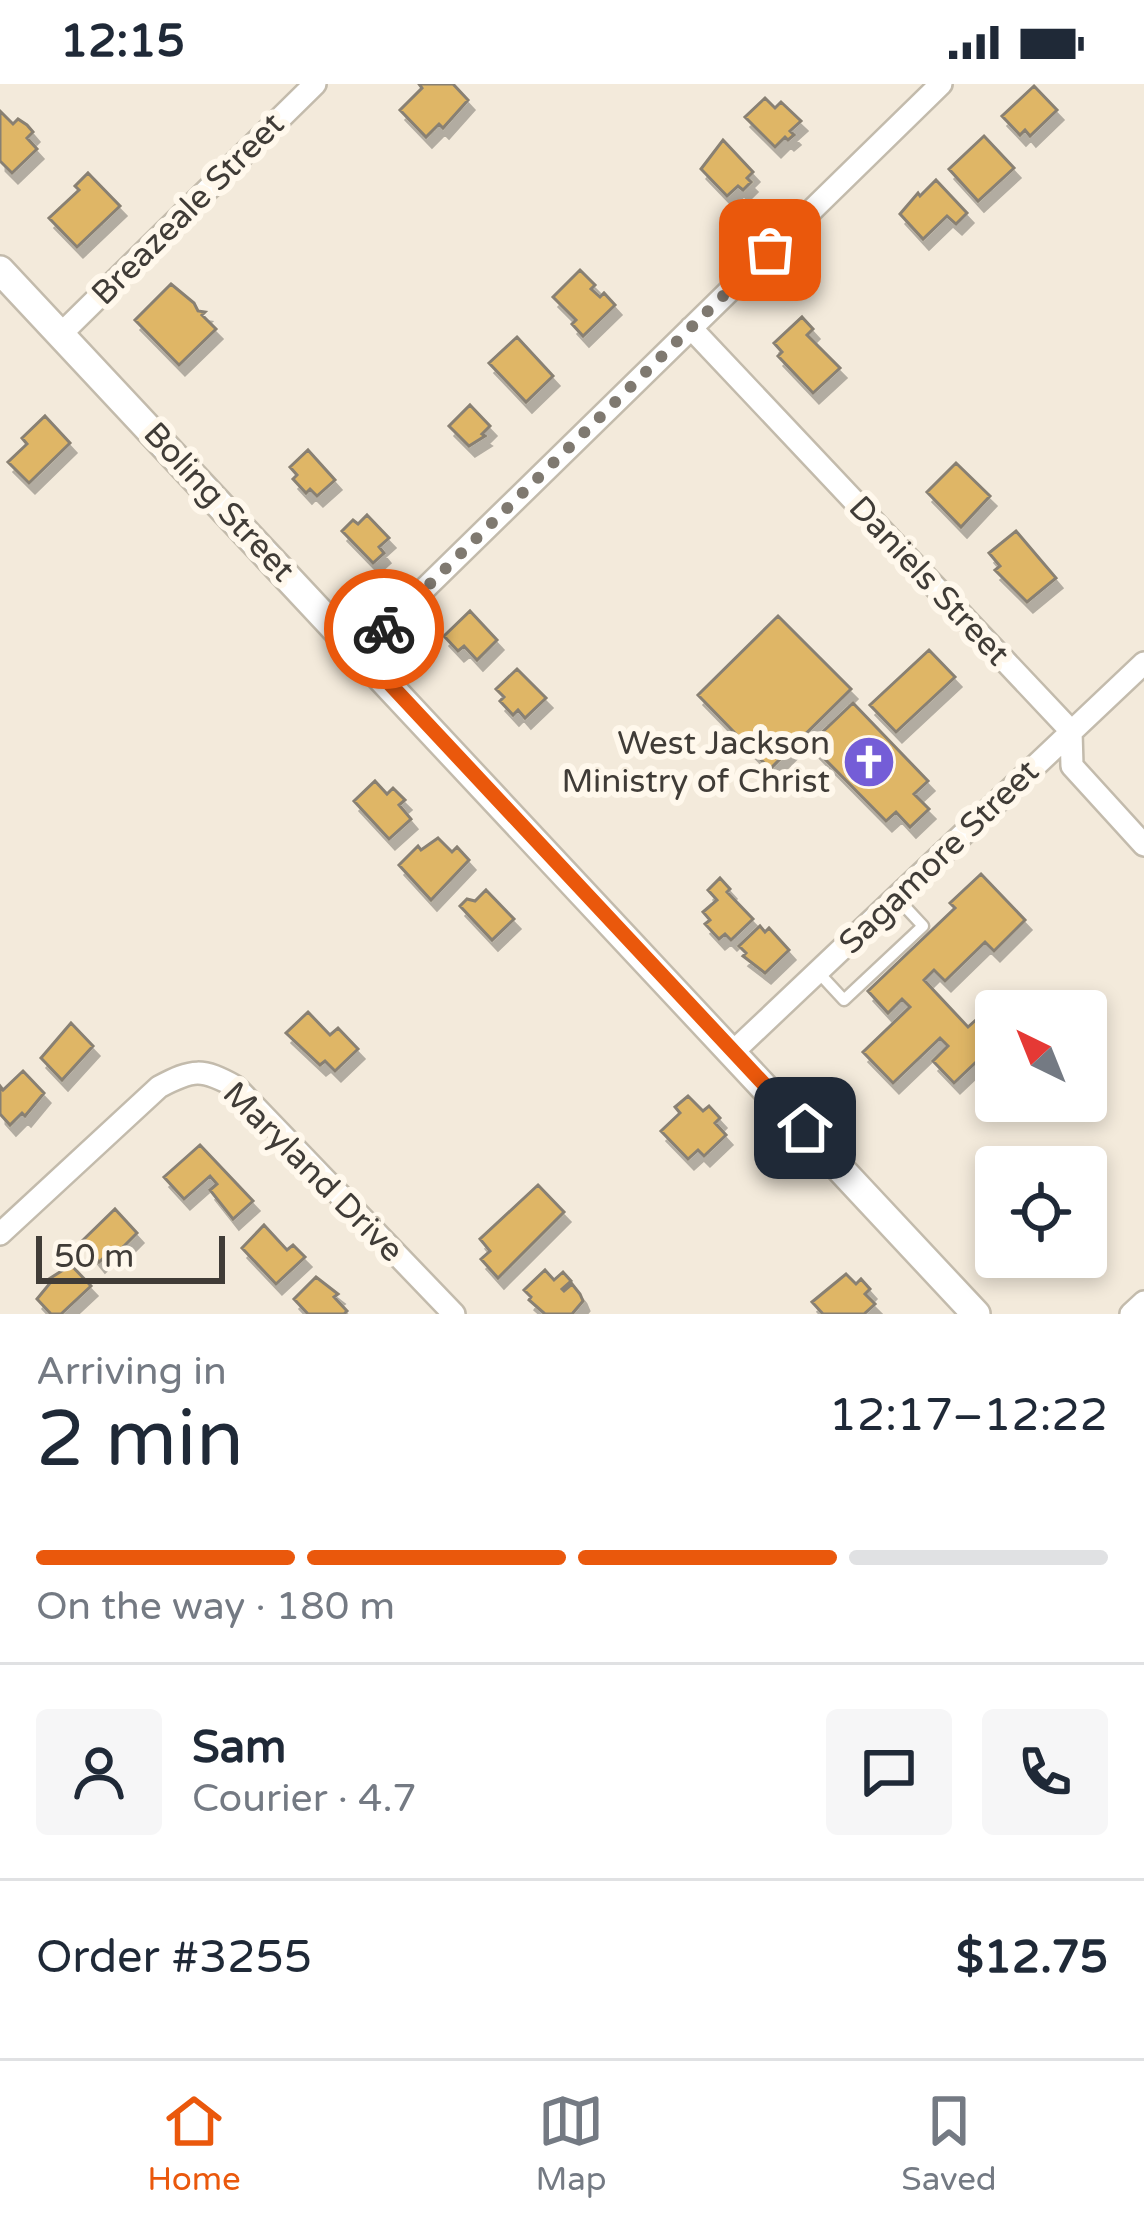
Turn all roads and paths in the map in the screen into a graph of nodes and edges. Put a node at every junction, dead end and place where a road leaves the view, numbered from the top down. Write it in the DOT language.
graph roads {
  1 [pos="315,84"];
  2 [pos="941,84"];
  3 [pos="0,270"];
  4 [pos="691,328"];
  5 [pos="61,334"];
  6 [pos="360,652"];
  7 [pos="1144,663"];
  8 [pos="1071,731"];
  9 [pos="1144,845"];
  10 [pos="896,897"];
  11 [pos="818,972"];
  12 [pos="734,1051"];
  13 [pos="842,1092"];
  14 [pos="805,1128"];
  15 [pos="0,1234"];
  16 [pos="1144,1302"];
  17 [pos="454,1314"];
  18 [pos="976,1314"];
  19 [pos="1131,1314"];
  1 -- 5 [label="street, Breazeale Street"];
  2 -- 4 [label="street"];
  3 -- 5 [label="street, Boling Street"];
  4 -- 6 [label="street"];
  4 -- 8 [label="street, Daniels Street"];
  5 -- 6 [label="street, Boling Street"];
  6 -- 12 [label="street, Boling Street"];
  7 -- 8 [label="street, Sagamore Street"];
  8 -- 9 [label="street, Daniels Street"];
  8 -- 10 [label="street, Sagamore Street"];
  10 -- 11 [label="street, Sagamore Street"];
  10 -- 11 [label="lane"];
  11 -- 12 [label="street, Sagamore Street"];
  12 -- 14 [label="street, Boling Street"];
  13 -- 14 [label="lane"];
  14 -- 18 [label="street, Boling Street"];
  15 -- 17 [label="street, Maryland Drive"];
  16 -- 19 [label="street"];
}
